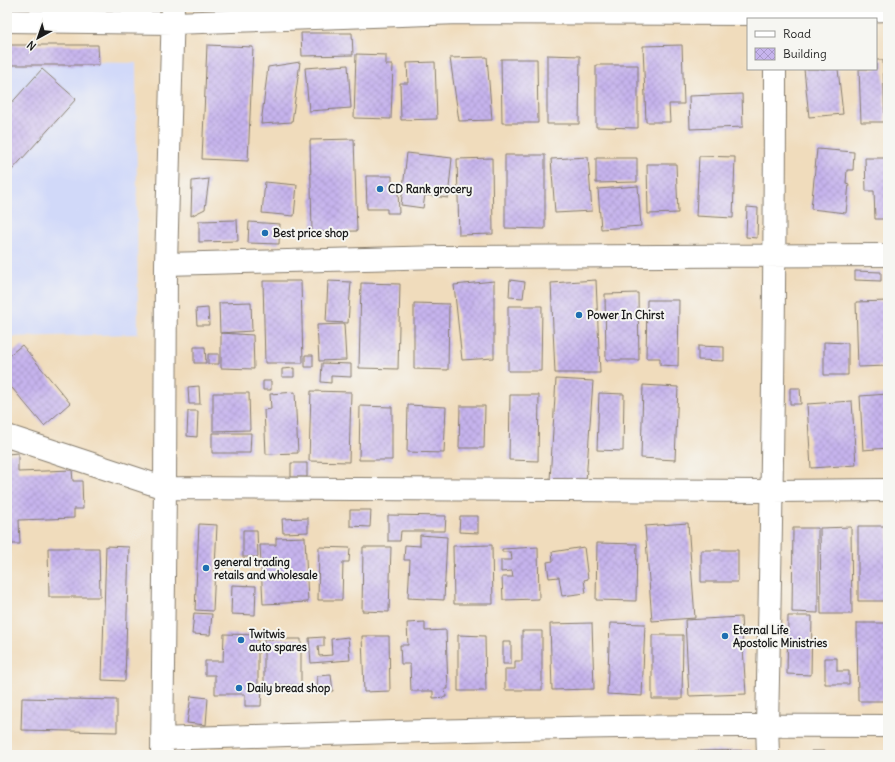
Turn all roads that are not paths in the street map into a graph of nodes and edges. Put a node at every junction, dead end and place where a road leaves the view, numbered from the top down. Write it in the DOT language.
graph roads {
  1 [pos="888,10"];
  2 [pos="775,13"];
  3 [pos="173,15"];
  4 [pos="7,21"];
  5 [pos="775,70"];
  6 [pos="775,255"];
  7 [pos="888,255"];
  8 [pos="166,264"];
  9 [pos="7,436"];
  10 [pos="165,488"];
  11 [pos="888,490"];
  12 [pos="773,491"];
  13 [pos="768,725"];
  14 [pos="888,726"];
  15 [pos="162,747"];
  16 [pos="768,755"];
  1 -- 2 [label="street"];
  2 -- 3 [label="street"];
  3 -- 4 [label="street"];
  3 -- 8 [label="street"];
  5 -- 6 [label="street"];
  6 -- 7 [label="street"];
  6 -- 8 [label="street"];
  6 -- 12 [label="street"];
  8 -- 10 [label="street"];
  9 -- 10 [label="street"];
  10 -- 12 [label="street"];
  10 -- 15 [label="street"];
  11 -- 12 [label="street"];
  12 -- 13 [label="street"];
  13 -- 14 [label="street"];
  13 -- 15 [label="street"];
  13 -- 16 [label="street"];
}
